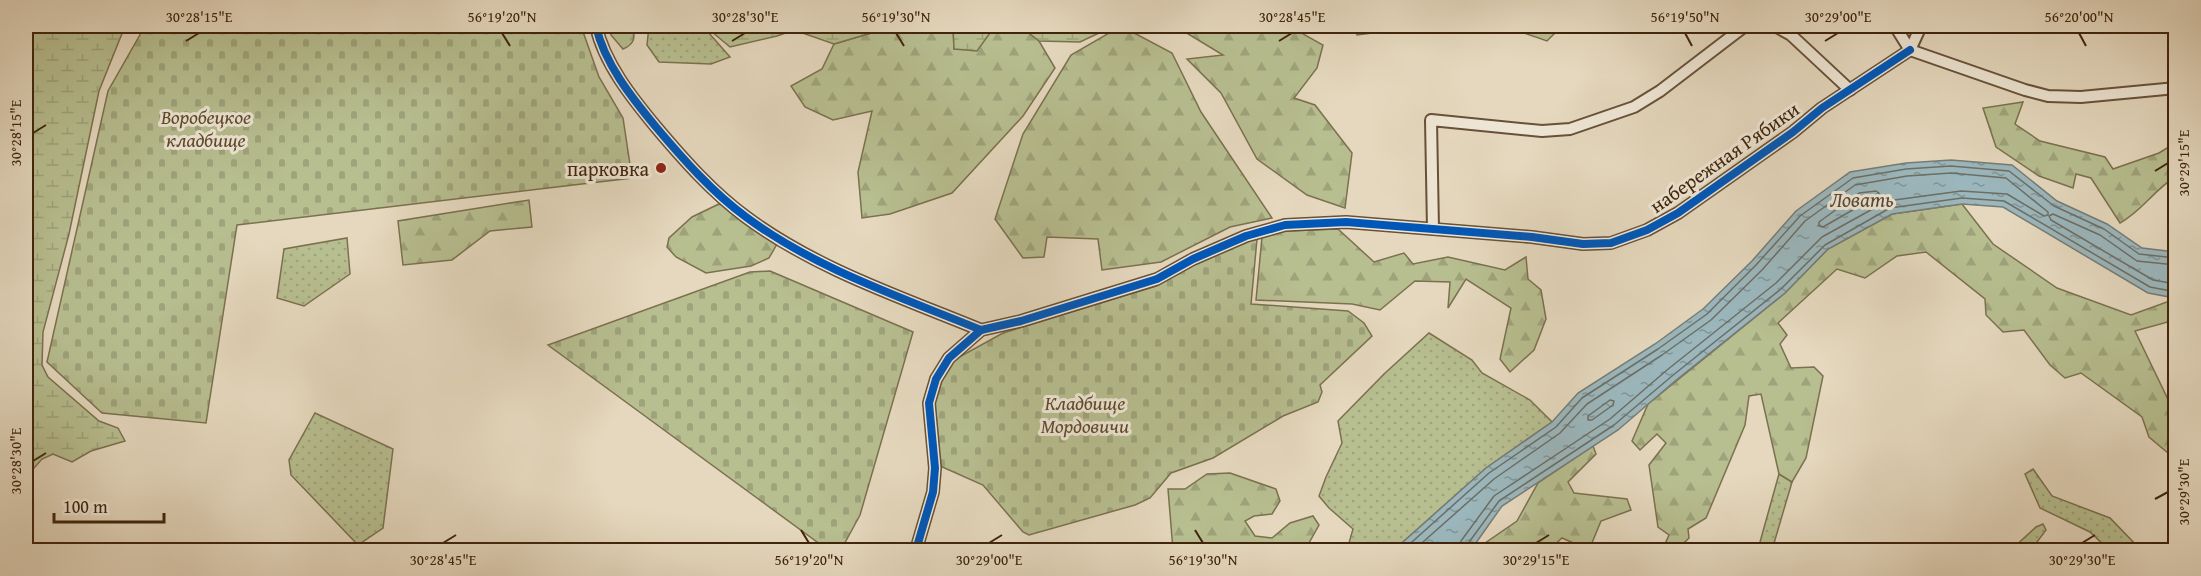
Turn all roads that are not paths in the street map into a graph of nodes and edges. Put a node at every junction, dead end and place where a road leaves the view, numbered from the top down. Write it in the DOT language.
graph roads {
  1 [pos="596,26"];
  2 [pos="1745,26"];
  3 [pos="1775,26"];
  4 [pos="1895,26"];
  5 [pos="1921,26"];
  6 [pos="1910,50"];
  7 [pos="2175,88"];
  8 [pos="1850,90"];
  9 [pos="1433,229"];
  10 [pos="981,330"];
  11 [pos="916,550"];
  1 -- 10 [label="street"];
  2 -- 9 [label="street"];
  3 -- 8 [label="street"];
  4 -- 6 [label="street"];
  5 -- 6 [label="street"];
  6 -- 7 [label="street"];
  6 -- 8 [label="street, набережная Рябики"];
  8 -- 9 [label="street, набережная Рябики"];
  9 -- 10 [label="street, набережная Рябики"];
  10 -- 11 [label="street"];
}
